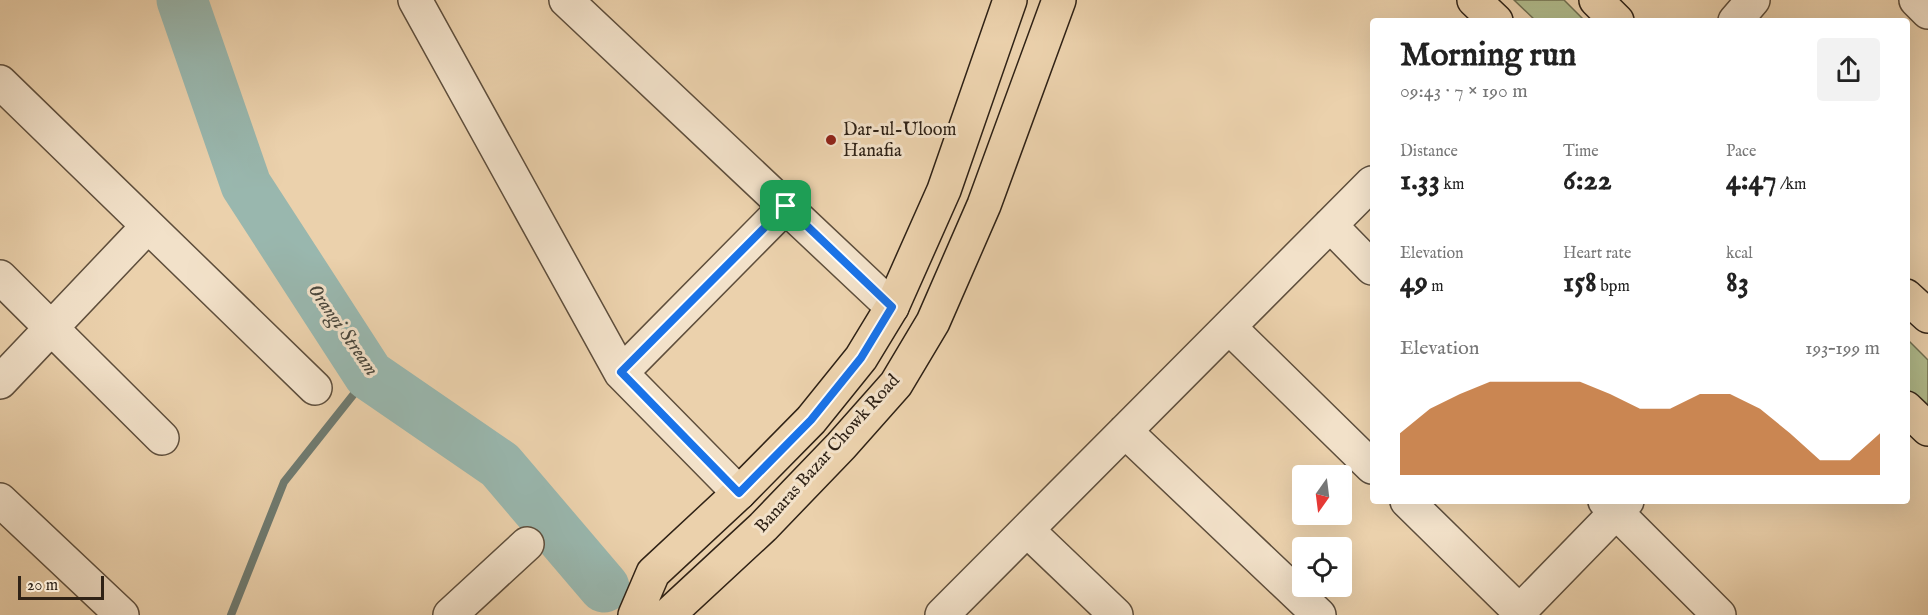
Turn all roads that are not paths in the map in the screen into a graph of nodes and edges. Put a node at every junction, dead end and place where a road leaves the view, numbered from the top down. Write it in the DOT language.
graph roads {
  1 [pos="415,0"];
  2 [pos="566,0"];
  3 [pos="1010,0"];
  4 [pos="1059,0"];
  5 [pos="1474,0"];
  6 [pos="1596,0"];
  7 [pos="1753,0"];
  8 [pos="1916,0"];
  9 [pos="1928,12"];
  10 [pos="1493,18"];
  11 [pos="1614,18"];
  12 [pos="1738,18"];
  13 [pos="0,82"];
  14 [pos="1370,185"];
  15 [pos="786,206"];
  16 [pos="1330,225"];
  17 [pos="148,226"];
  18 [pos="1370,266"];
  19 [pos="0,277"];
  20 [pos="1910,300"];
  21 [pos="892,307"];
  22 [pos="1928,316"];
  23 [pos="51,327"];
  24 [pos="1229,327"];
  25 [pos="621,372"];
  26 [pos="0,382"];
  27 [pos="315,388"];
  28 [pos="1910,412"];
  29 [pos="1928,429"];
  30 [pos="1125,431"];
  31 [pos="162,438"];
  32 [pos="1370,465"];
  33 [pos="739,493"];
  34 [pos="0,500"];
  35 [pos="1410,504"];
  36 [pos="1616,505"];
  37 [pos="1027,530"];
  38 [pos="527,544"];
  39 [pos="1519,614"];
  40 [pos="122,615"];
  41 [pos="450,615"];
  42 [pos="635,615"];
  43 [pos="668,615"];
  44 [pos="942,615"];
  45 [pos="1116,615"];
  46 [pos="1318,615"];
  47 [pos="1719,615"];
  1 -- 25 [label="street"];
  2 -- 15 [label="street"];
  3 -- 21 [label="main road, Banaras Bazar Chowk Road"];
  4 -- 43 [label="main road, Banaras Bazar Chowk Road"];
  5 -- 10 [label="main road"];
  6 -- 11 [label="main road"];
  7 -- 12 [label="street"];
  8 -- 9 [label="street"];
  13 -- 17 [label="street"];
  14 -- 16 [label="street"];
  15 -- 21 [label="street"];
  15 -- 25 [label="street"];
  16 -- 18 [label="street"];
  16 -- 24 [label="street"];
  17 -- 23 [label="street"];
  17 -- 27 [label="street"];
  19 -- 23 [label="street"];
  20 -- 22 [label="main road"];
  21 -- 33 [label="main road, Banaras Bazar Chowk Road"];
  23 -- 26 [label="street"];
  23 -- 31 [label="street"];
  24 -- 30 [label="street"];
  24 -- 32 [label="street"];
  25 -- 33 [label="street"];
  28 -- 29 [label="main road"];
  30 -- 37 [label="street"];
  30 -- 46 [label="street"];
  33 -- 42 [label="main road, Banaras Bazar Chowk Road"];
  34 -- 40 [label="street"];
  35 -- 39 [label="street"];
  36 -- 39 [label="street"];
  36 -- 47 [label="street"];
  37 -- 44 [label="street"];
  37 -- 45 [label="street"];
  38 -- 41 [label="street"];
}
